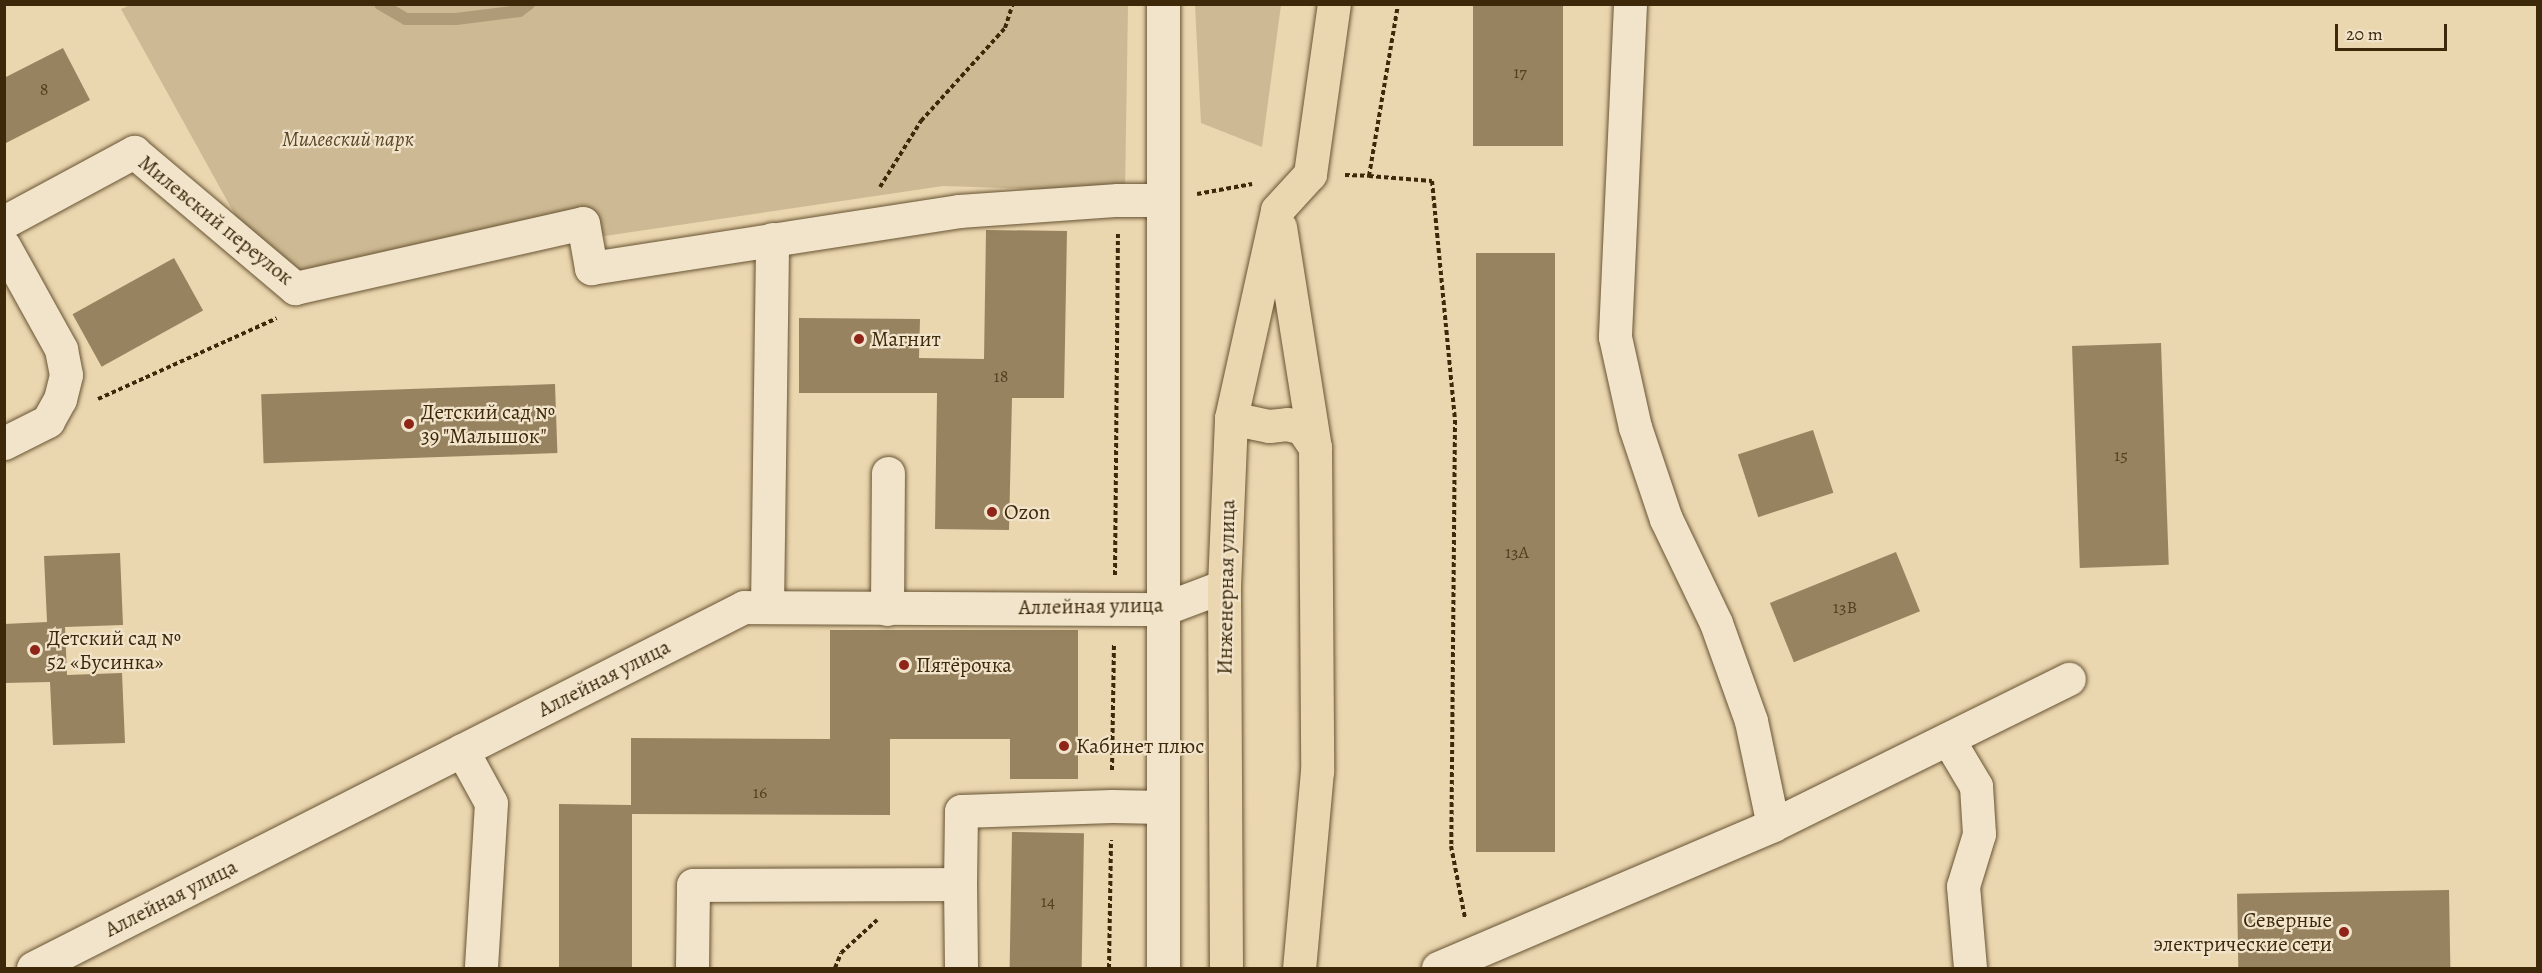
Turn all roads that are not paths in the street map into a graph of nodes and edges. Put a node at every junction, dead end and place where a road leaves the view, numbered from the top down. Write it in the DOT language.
graph roads {
  1 [pos="1163,4"];
  2 [pos="1334,4"];
  3 [pos="1630,4"];
  4 [pos="1163,200"];
  5 [pos="1277,210"];
  6 [pos="4,222"];
  7 [pos="772,239"];
  8 [pos="4,246"];
  9 [pos="1231,418"];
  10 [pos="4,443"];
  11 [pos="1315,447"];
  12 [pos="888,473"];
  13 [pos="1224,586"];
  14 [pos="767,607"];
  15 [pos="886,609"];
  16 [pos="1163,609"];
  17 [pos="2069,679"];
  18 [pos="1948,739"];
  19 [pos="462,750"];
  20 [pos="1163,807"];
  21 [pos="1773,825"];
  22 [pos="960,884"];
  23 [pos="1449,964"];
  24 [pos="33,969"];
  25 [pos="481,969"];
  26 [pos="692,969"];
  27 [pos="961,969"];
  28 [pos="1163,969"];
  29 [pos="1226,969"];
  30 [pos="1299,969"];
  31 [pos="1970,969"];
  1 -- 4 [label="street"];
  2 -- 5 [label="main road"];
  3 -- 21 [label="street"];
  4 -- 7 [label="street"];
  4 -- 16 [label="street"];
  5 -- 9 [label="main road, Инженерная улица"];
  5 -- 11 [label="main road"];
  6 -- 7 [label="street, Милевский переулок"];
  7 -- 14 [label="street"];
  8 -- 10 [label="street"];
  9 -- 11 [label="main road"];
  9 -- 13 [label="main road, Инженерная улица"];
  11 -- 30 [label="main road"];
  12 -- 15 [label="street"];
  13 -- 16 [label="street, Аллейная улица"];
  13 -- 29 [label="main road, Инженерная улица"];
  14 -- 15 [label="street, Аллейная улица"];
  14 -- 19 [label="street, Аллейная улица"];
  15 -- 16 [label="street, Аллейная улица"];
  16 -- 20 [label="street"];
  17 -- 18 [label="street"];
  18 -- 21 [label="street"];
  18 -- 31 [label="street"];
  19 -- 24 [label="street, Аллейная улица"];
  19 -- 25 [label="street"];
  20 -- 22 [label="street"];
  20 -- 28 [label="street"];
  21 -- 23 [label="street"];
  22 -- 26 [label="street"];
  22 -- 27 [label="street"];
}
